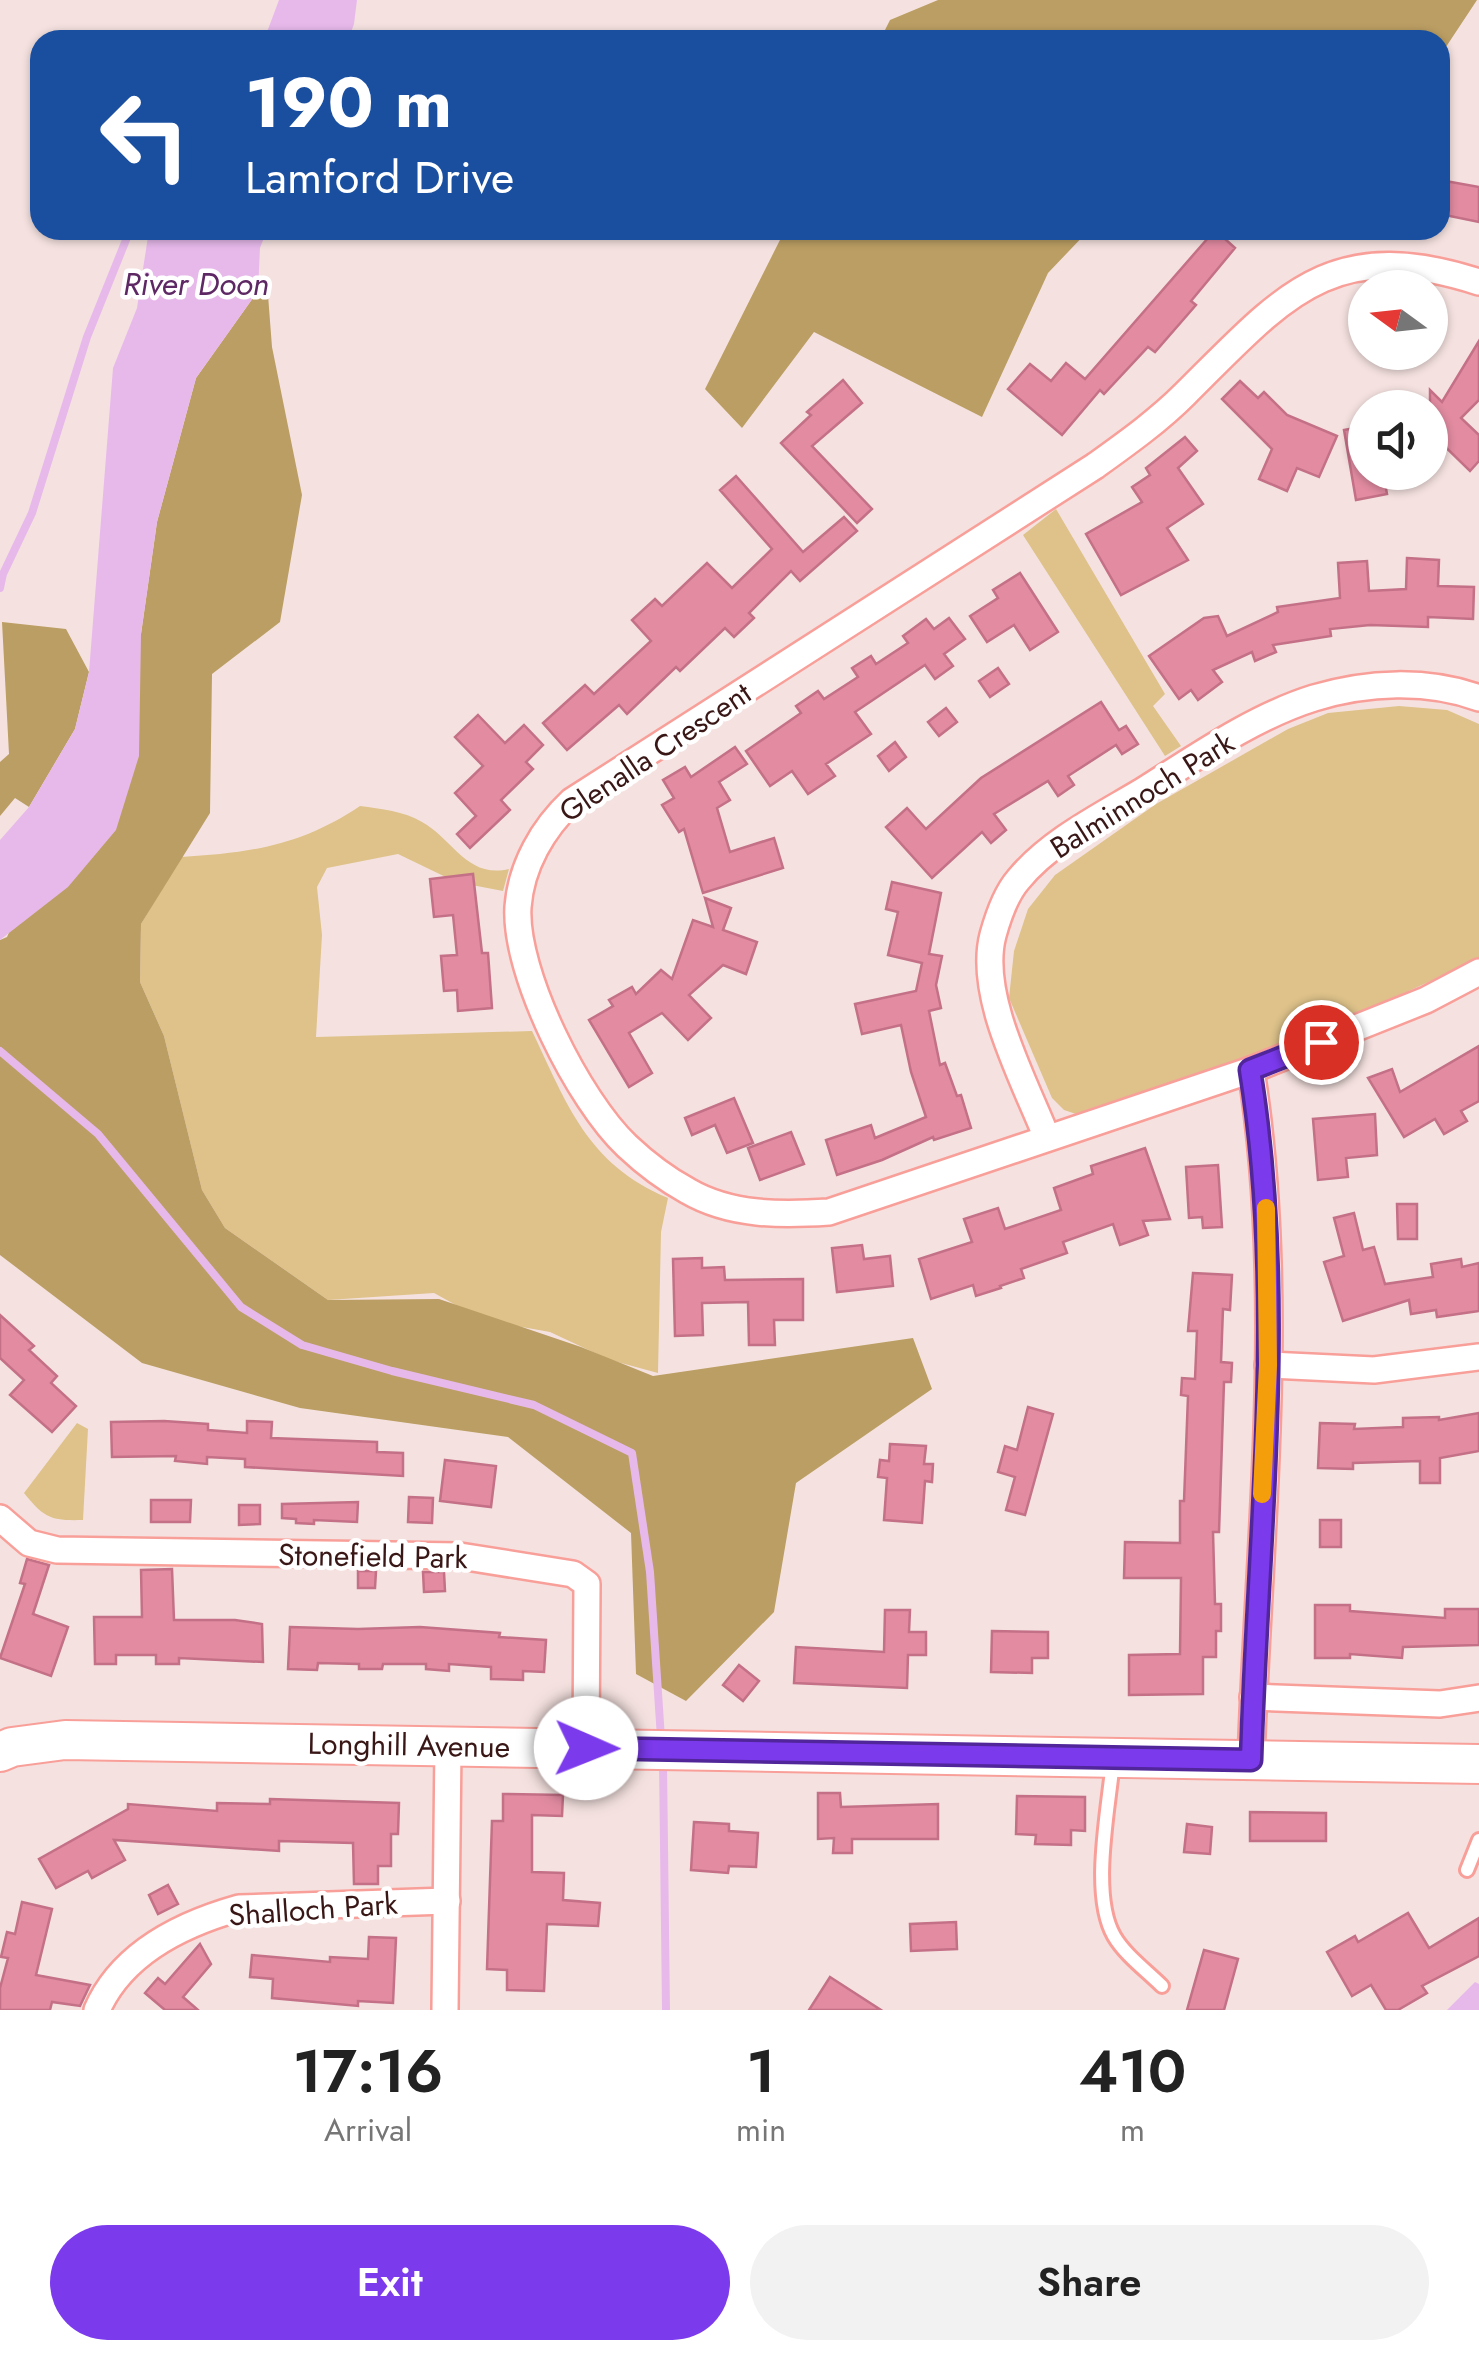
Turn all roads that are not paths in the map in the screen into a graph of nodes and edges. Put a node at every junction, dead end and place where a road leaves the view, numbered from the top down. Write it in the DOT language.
graph roads {
  1 [pos="1479,282"];
  2 [pos="1479,698"];
  3 [pos="1479,972"];
  4 [pos="1250,1070"];
  5 [pos="1047,1138"];
  6 [pos="1479,1357"];
  7 [pos="1268,1365"];
  8 [pos="0,1518"];
  9 [pos="1254,1696"];
  10 [pos="1479,1698"];
  11 [pos="448,1746"];
  12 [pos="586,1748"];
  13 [pos="0,1752"];
  14 [pos="1113,1757"];
  15 [pos="1251,1760"];
  16 [pos="1479,1764"];
  17 [pos="1479,1840"];
  18 [pos="1468,1870"];
  19 [pos="447,1901"];
  20 [pos="1162,1986"];
  21 [pos="98,2010"];
  22 [pos="446,2010"];
  1 -- 5 [label="street, Glenalla Crescent"];
  2 -- 5 [label="street, Balminnoch Park"];
  3 -- 4 [label="street, Glenalla Crescent"];
  4 -- 5 [label="street, Glenalla Crescent"];
  4 -- 7 [label="street"];
  6 -- 7 [label="street"];
  7 -- 9 [label="street"];
  8 -- 12 [label="street, Stonefield Park"];
  9 -- 10 [label="street"];
  9 -- 15 [label="street"];
  11 -- 12 [label="street, Longhill Avenue"];
  11 -- 13 [label="street, Longhill Avenue"];
  11 -- 19 [label="street"];
  12 -- 14 [label="street, Longhill Avenue"];
  14 -- 15 [label="street, Longhill Avenue"];
  14 -- 20 [label="lane"];
  15 -- 16 [label="street, Longhill Avenue"];
  17 -- 18 [label="lane"];
  19 -- 21 [label="street, Shalloch Park"];
  19 -- 22 [label="street"];
}
